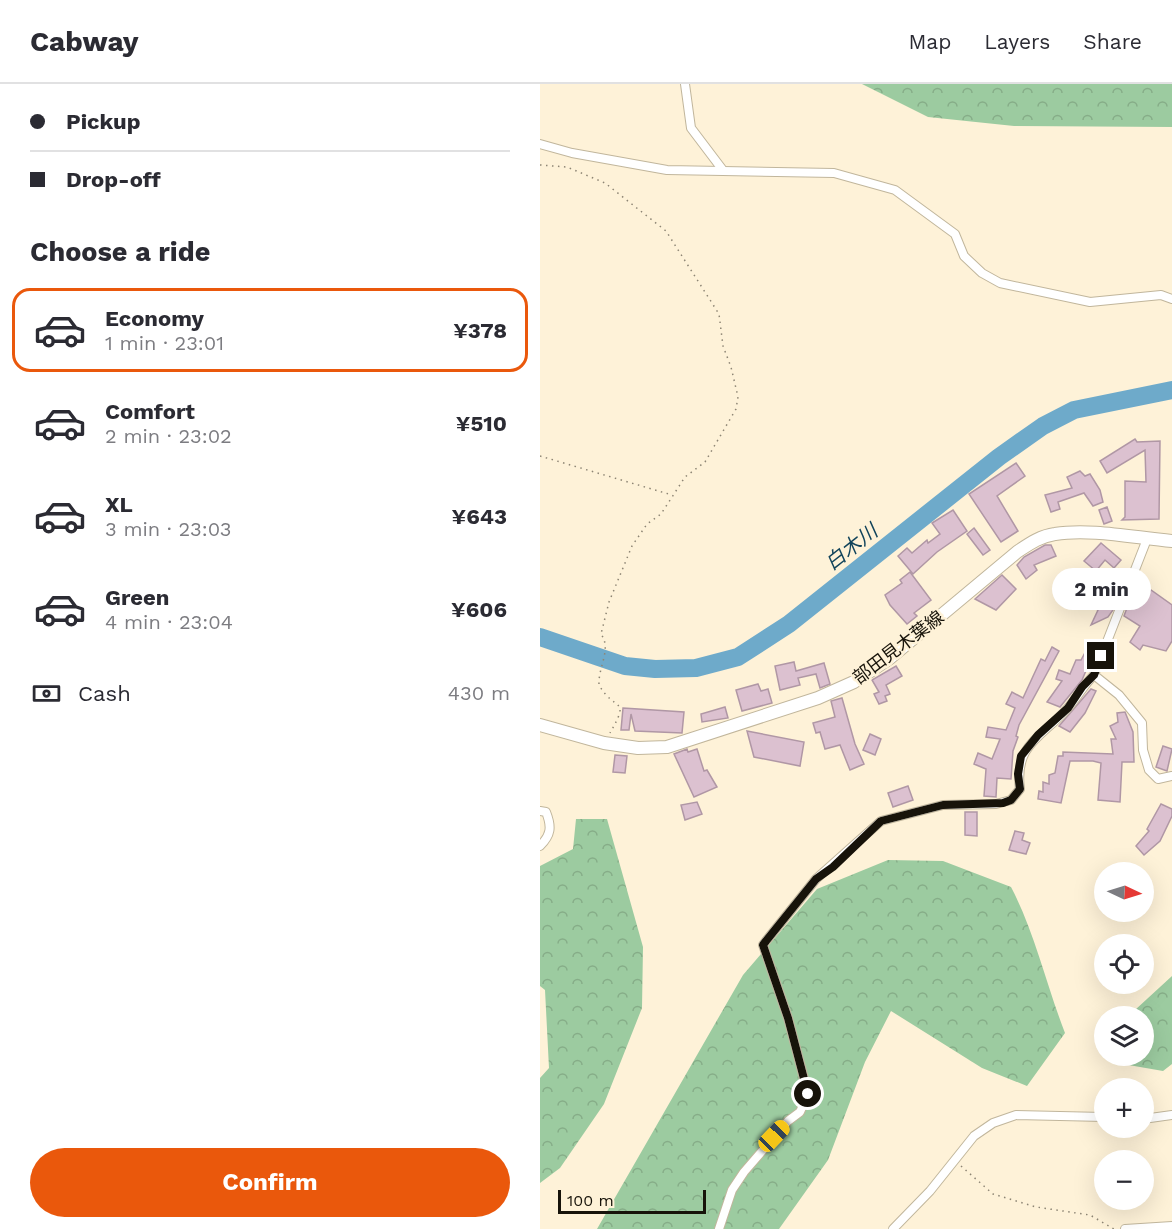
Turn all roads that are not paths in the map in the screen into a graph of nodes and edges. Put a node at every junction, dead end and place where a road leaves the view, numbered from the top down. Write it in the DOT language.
graph roads {
  1 [pos="685,84"];
  2 [pos="540,144"];
  3 [pos="722,169"];
  4 [pos="1172,299"];
  5 [pos="1147,539"];
  6 [pos="1172,541"];
  7 [pos="1094,675"];
  8 [pos="540,725"];
  9 [pos="1172,776"];
  10 [pos="540,811"];
  11 [pos="540,846"];
  12 [pos="1172,1114"];
  13 [pos="1094,1117"];
  14 [pos="1154,1117"];
  15 [pos="1172,1226"];
  16 [pos="719,1229"];
  17 [pos="893,1229"];
  18 [pos="1125,1229"];
  1 -- 3 [label="street"];
  2 -- 3 [label="street"];
  3 -- 4 [label="street"];
  5 -- 6 [label="main road, 部田見木葉線"];
  5 -- 7 [label="street"];
  5 -- 8 [label="main road, 部田見木葉線"];
  7 -- 9 [label="street"];
  7 -- 16 [label="street"];
  10 -- 11 [label="street"];
  12 -- 14 [label="street"];
  13 -- 17 [label="street"];
  15 -- 18 [label="street"];
}
